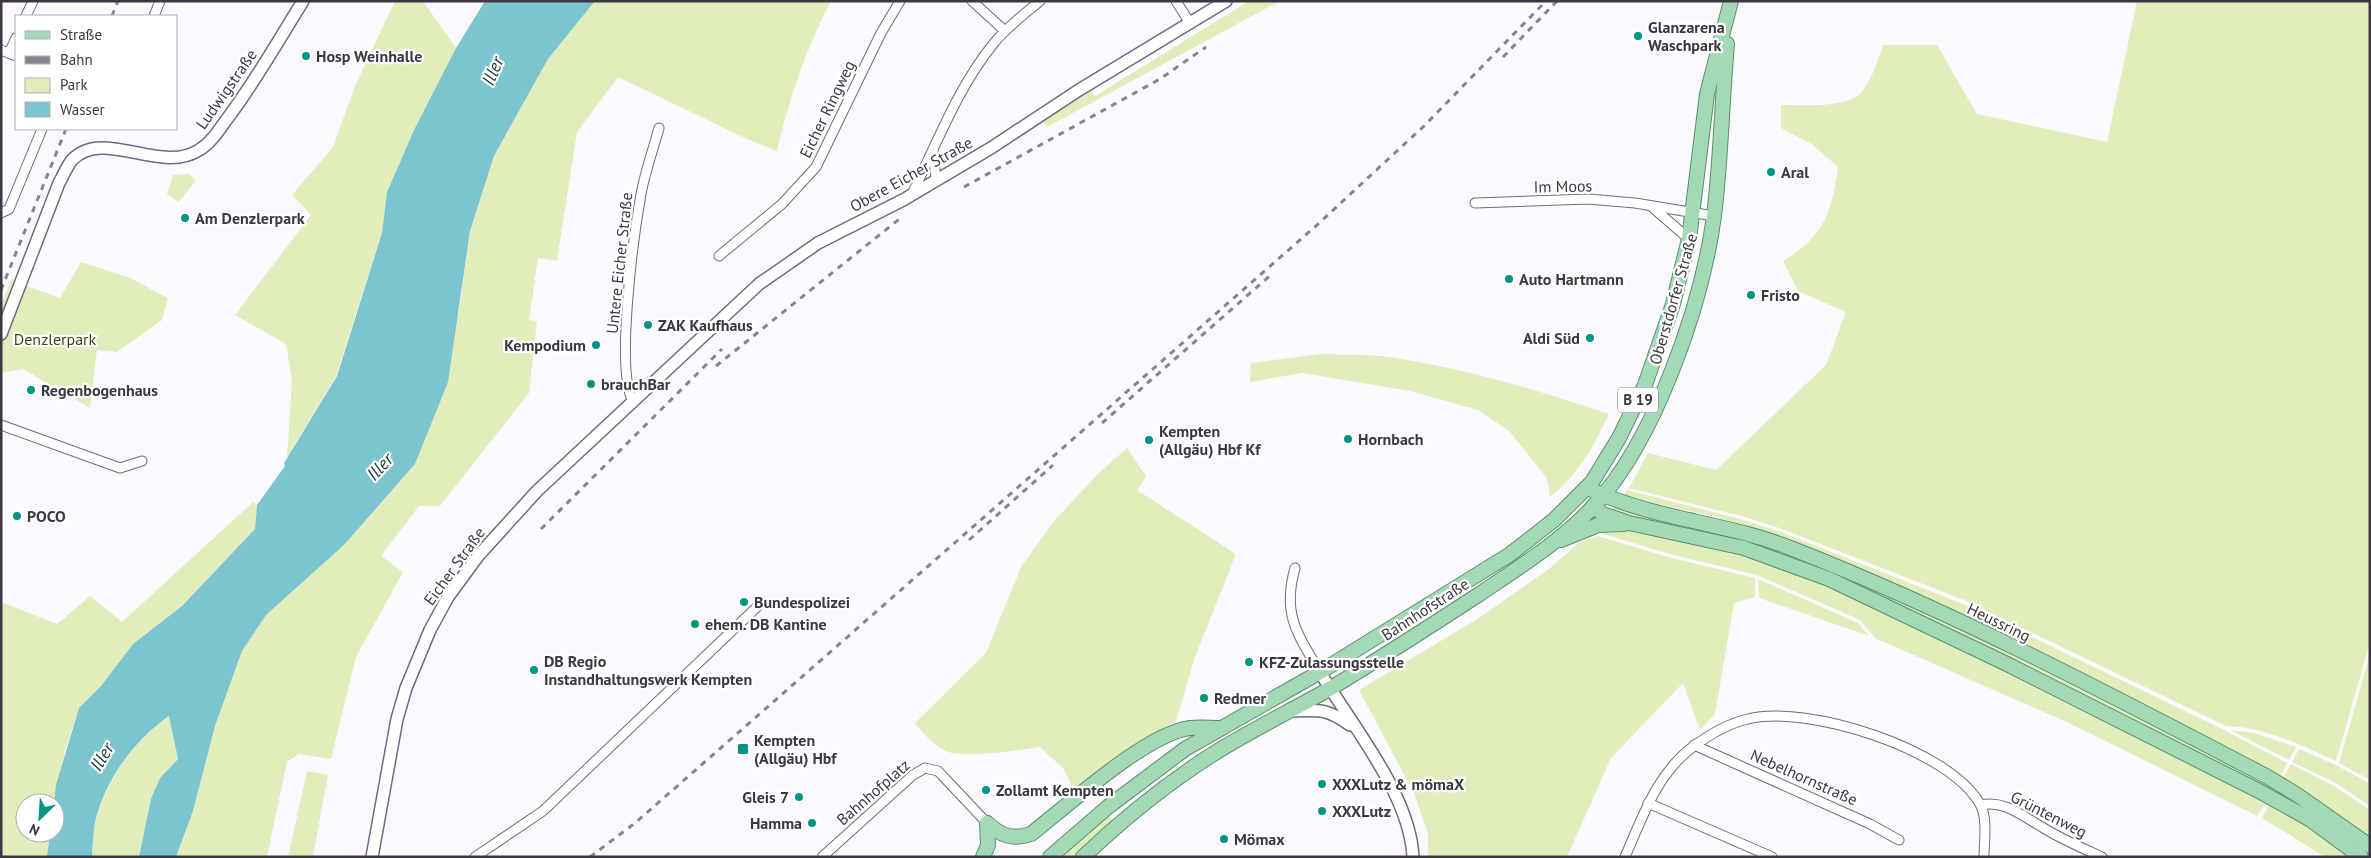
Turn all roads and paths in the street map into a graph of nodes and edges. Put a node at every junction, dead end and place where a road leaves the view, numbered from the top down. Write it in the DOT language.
graph roads {
  1 [pos="33,1"];
  2 [pos="160,1"];
  3 [pos="900,1"];
  4 [pos="972,1"];
  5 [pos="1040,1"];
  6 [pos="1176,1"];
  7 [pos="1226,1"];
  8 [pos="302,2"];
  9 [pos="1731,3"];
  10 [pos="26,15"];
  11 [pos="154,15"];
  12 [pos="1190,23"];
  13 [pos="1005,31"];
  14 [pos="15,40"];
  15 [pos="9,53"];
  16 [pos="659,128"];
  17 [pos="42,130"];
  18 [pos="933,151"];
  19 [pos="936,179"];
  20 [pos="912,194"];
  21 [pos="1475,202"];
  22 [pos="1650,206"];
  23 [pos="1692,212"];
  24 [pos="1,213"];
  25 [pos="1714,216"];
  26 [pos="1690,239"];
  27 [pos="719,256"];
  28 [pos="1,334"];
  29 [pos="633,401"];
  30 [pos="1,425"];
  31 [pos="142,461"];
  32 [pos="1587,487"];
  33 [pos="1603,494"];
  34 [pos="1593,506"];
  35 [pos="1629,523"];
  36 [pos="1551,544"];
  37 [pos="1295,568"];
  38 [pos="759,606"];
  39 [pos="1320,672"];
  40 [pos="1330,689"];
  41 [pos="1288,712"];
  42 [pos="1220,728"];
  43 [pos="1355,728"];
  44 [pos="1694,745"];
  45 [pos="1648,803"];
  46 [pos="1981,805"];
  47 [pos="987,823"];
  48 [pos="1899,840"];
  49 [pos="2370,846"];
  50 [pos="372,857"];
  51 [pos="475,857"];
  52 [pos="822,857"];
  53 [pos="983,857"];
  54 [pos="1050,857"];
  55 [pos="1083,857"];
  56 [pos="1413,857"];
  57 [pos="1625,857"];
  58 [pos="1772,857"];
  59 [pos="1984,857"];
  60 [pos="2102,857"];
  61 [pos="2360,857"];
  1 -- 10 [label="street"];
  2 -- 11 [label="street"];
  3 -- 27 [label="street, Eicher Ringweg"];
  4 -- 13 [label="street"];
  5 -- 13 [label="street"];
  6 -- 12 [label="street"];
  7 -- 12 [label="street, Obere Eicher Straße"];
  8 -- 28 [label="street, Ludwigstraße"];
  9 -- 23 [label="main road, Oberstdorfer Straße / B 19"];
  9 -- 25 [label="main road, Oberstdorfer Straße / B 19"];
  12 -- 19 [label="street, Obere Eicher Straße"];
  13 -- 18 [label="street"];
  14 -- 15 [label="street"];
  16 -- 29 [label="street, Untere Eicher Straße"];
  17 -- 24 [label="street"];
  18 -- 19 [label="street"];
  18 -- 20 [label="street"];
  19 -- 20 [label="street, Obere Eicher Straße"];
  20 -- 29 [label="street, Obere Eicher Straße"];
  21 -- 22 [label="street, Im Moos"];
  22 -- 23 [label="street, Im Moos"];
  22 -- 26 [label="street"];
  23 -- 25 [label="street, Im Moos"];
  23 -- 26 [label="main road, Oberstdorfer Straße / B 19"];
  25 -- 33 [label="main road, Oberstdorfer Straße / B 19"];
  26 -- 32 [label="main road, Oberstdorfer Straße / B 19"];
  29 -- 50 [label="street, Eicher Straße"];
  30 -- 31 [label="street"];
  32 -- 33 [label="main road, Heussring"];
  32 -- 34 [label="main road"];
  32 -- 39 [label="main road, Bahnhofstraße / B 19"];
  33 -- 34 [label="main road, Bahnhofstraße / B 19"];
  33 -- 49 [label="main road, Heussring"];
  34 -- 35 [label="main road"];
  34 -- 36 [label="main road, Bahnhofstraße / B 19"];
  35 -- 36 [label="main road"];
  35 -- 61 [label="main road"];
  36 -- 40 [label="main road, Bahnhofstraße / B 19"];
  37 -- 39 [label="street"];
  38 -- 51 [label="street"];
  39 -- 40 [label="street"];
  39 -- 42 [label="main road, Bahnhofstraße"];
  40 -- 41 [label="main road, Bahnhofstraße"];
  40 -- 43 [label="street"];
  41 -- 43 [label="street"];
  41 -- 55 [label="main road, Bahnhofstraße"];
  42 -- 47 [label="main road"];
  42 -- 54 [label="main road, Bahnhofstraße"];
  43 -- 56 [label="street"];
  44 -- 45 [label="street"];
  44 -- 46 [label="street"];
  44 -- 48 [label="street, Nebelhornstraße"];
  45 -- 57 [label="street"];
  45 -- 58 [label="street"];
  46 -- 59 [label="street"];
  46 -- 60 [label="street, Grüntenweg"];
  47 -- 52 [label="street, Bahnhofplatz"];
  47 -- 53 [label="main road"];
}
